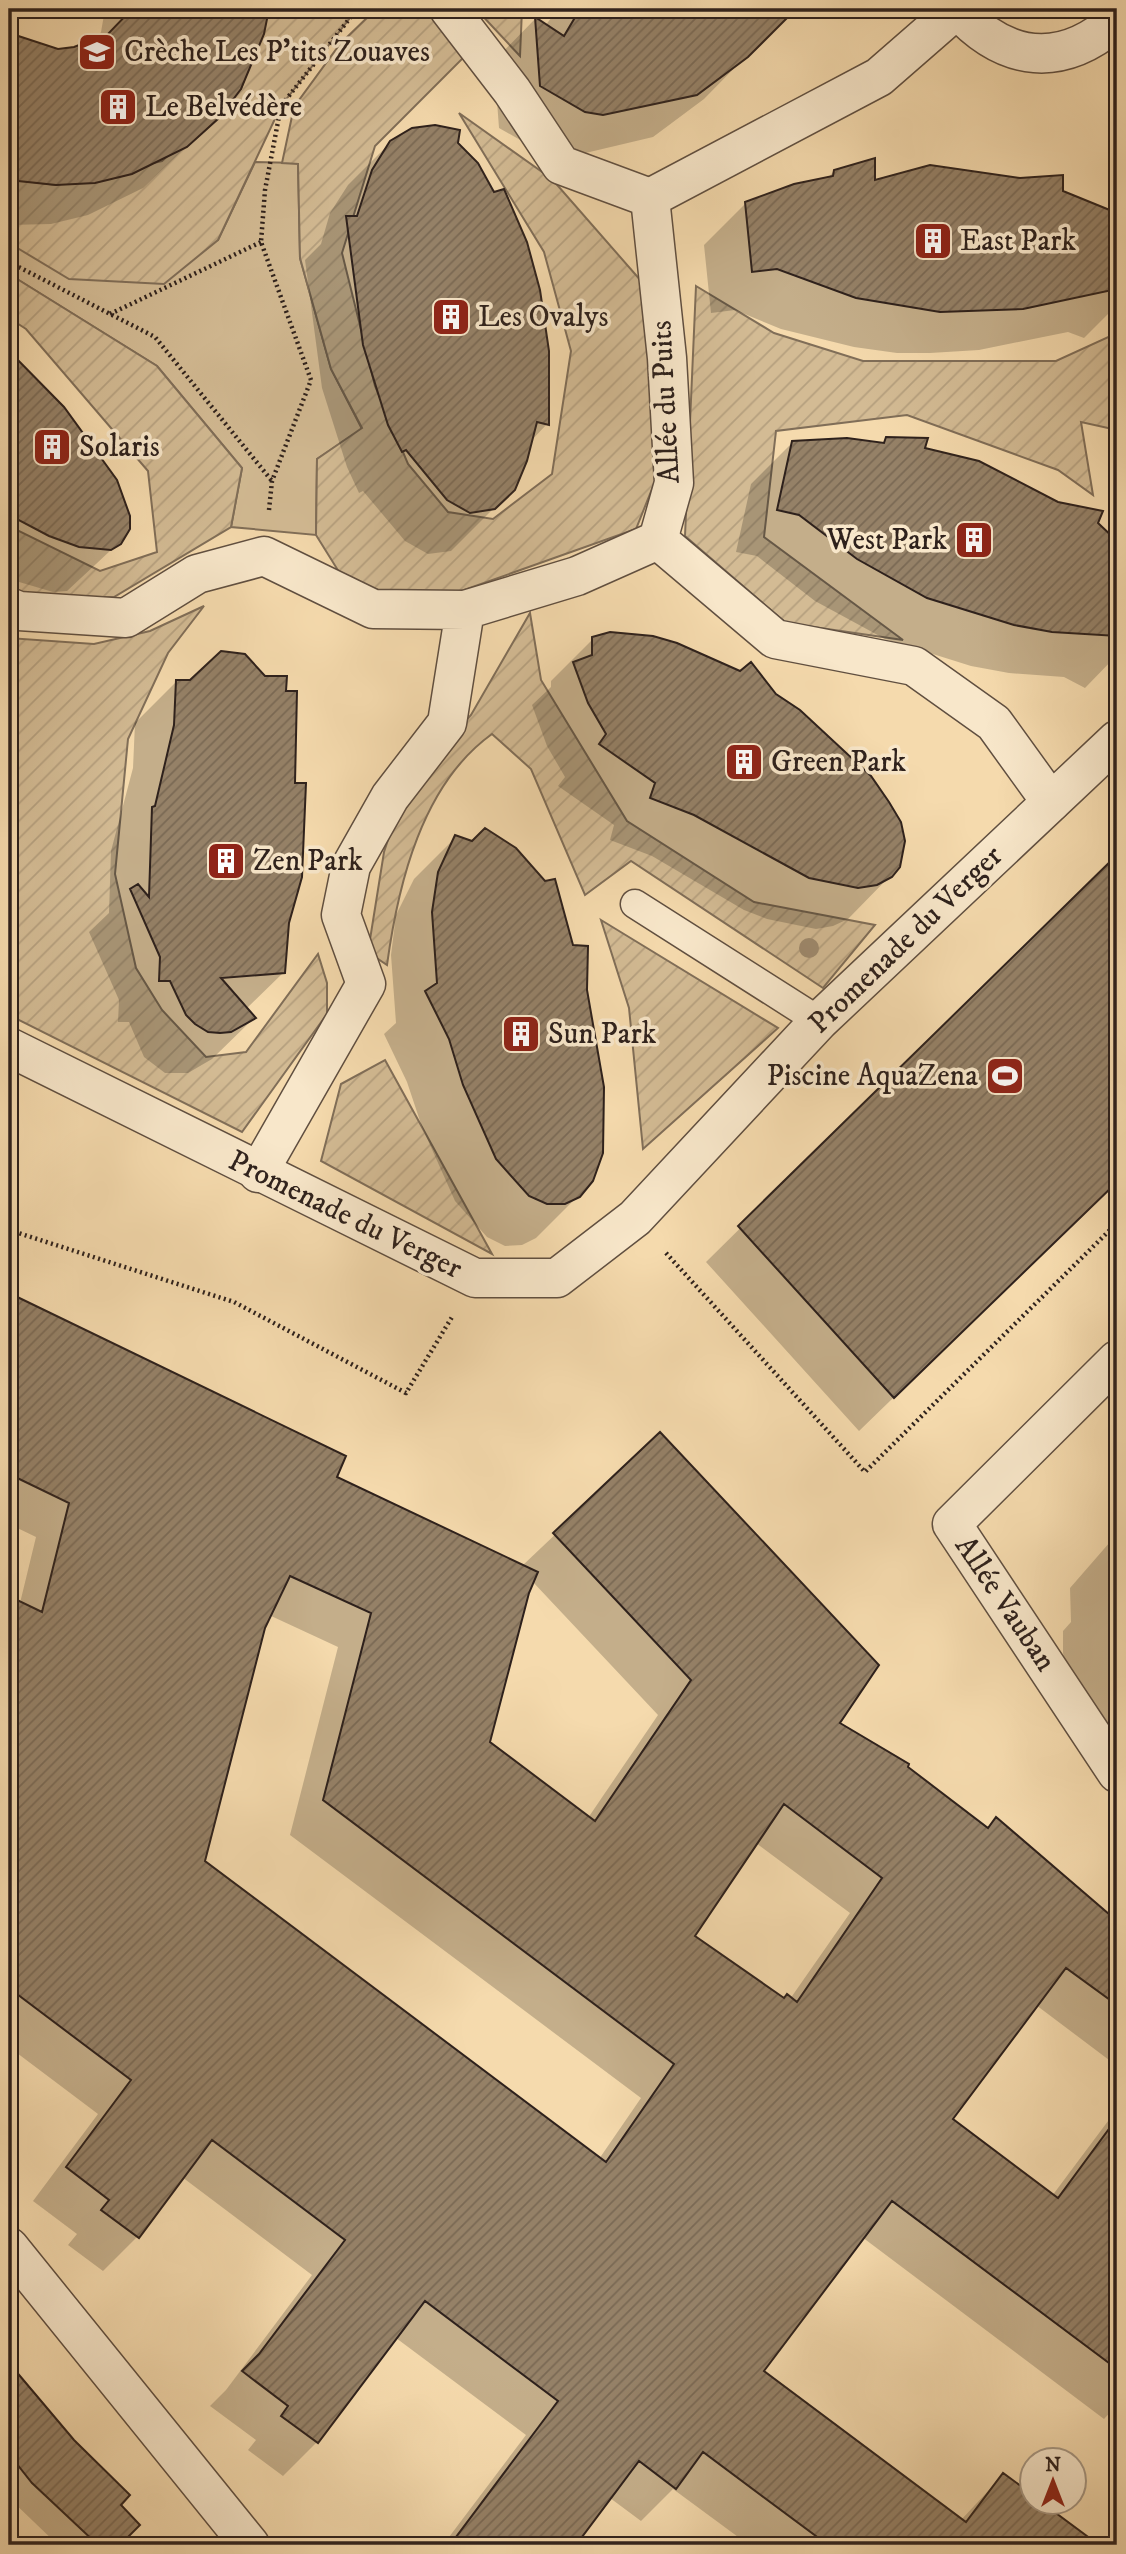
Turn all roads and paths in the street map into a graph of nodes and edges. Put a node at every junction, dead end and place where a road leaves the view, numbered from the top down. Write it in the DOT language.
graph roads {
  1 [pos="357,9"];
  2 [pos="449,9"];
  3 [pos="957,9"];
  4 [pos="1110,41"];
  5 [pos="650,198"];
  6 [pos="261,242"];
  7 [pos="9,262"];
  8 [pos="110,314"];
  9 [pos="272,481"];
  10 [pos="658,540"];
  11 [pos="264,556"];
  12 [pos="12,610"];
  13 [pos="466,610"];
  14 [pos="1117,740"];
  15 [pos="1051,802"];
  16 [pos="635,904"];
  17 [pos="819,1021"];
  18 [pos="9,1047"];
  19 [pos="258,1173"];
  20 [pos="635,1219"];
  21 [pos="1117,1223"];
  22 [pos="9,1230"];
  23 [pos="475,1278"];
  24 [pos="1117,1360"];
  25 [pos="1117,1773"];
  26 [pos="9,2247"];
  27 [pos="250,2545"];
  1 -- 6 [label="path"];
  2 -- 5 [label="street"];
  3 -- 4 [label="street"];
  3 -- 5 [label="street"];
  5 -- 10 [label="street, Allée du Puits"];
  6 -- 8 [label="path"];
  6 -- 9 [label="path"];
  7 -- 8 [label="path"];
  8 -- 9 [label="path"];
  9 -- 11 [label="path"];
  10 -- 13 [label="street"];
  10 -- 15 [label="street"];
  11 -- 12 [label="street"];
  11 -- 13 [label="street"];
  13 -- 19 [label="street"];
  14 -- 15 [label="street, Promenade du Verger"];
  15 -- 17 [label="street, Promenade du Verger"];
  16 -- 17 [label="lane"];
  17 -- 20 [label="street, Promenade du Verger"];
  18 -- 19 [label="street, Promenade du Verger"];
  19 -- 23 [label="street, Promenade du Verger"];
  20 -- 21 [label="path"];
  20 -- 23 [label="street, Promenade du Verger"];
  22 -- 23 [label="path"];
  24 -- 25 [label="street, Allée Vauban"];
  26 -- 27 [label="street"];
}
